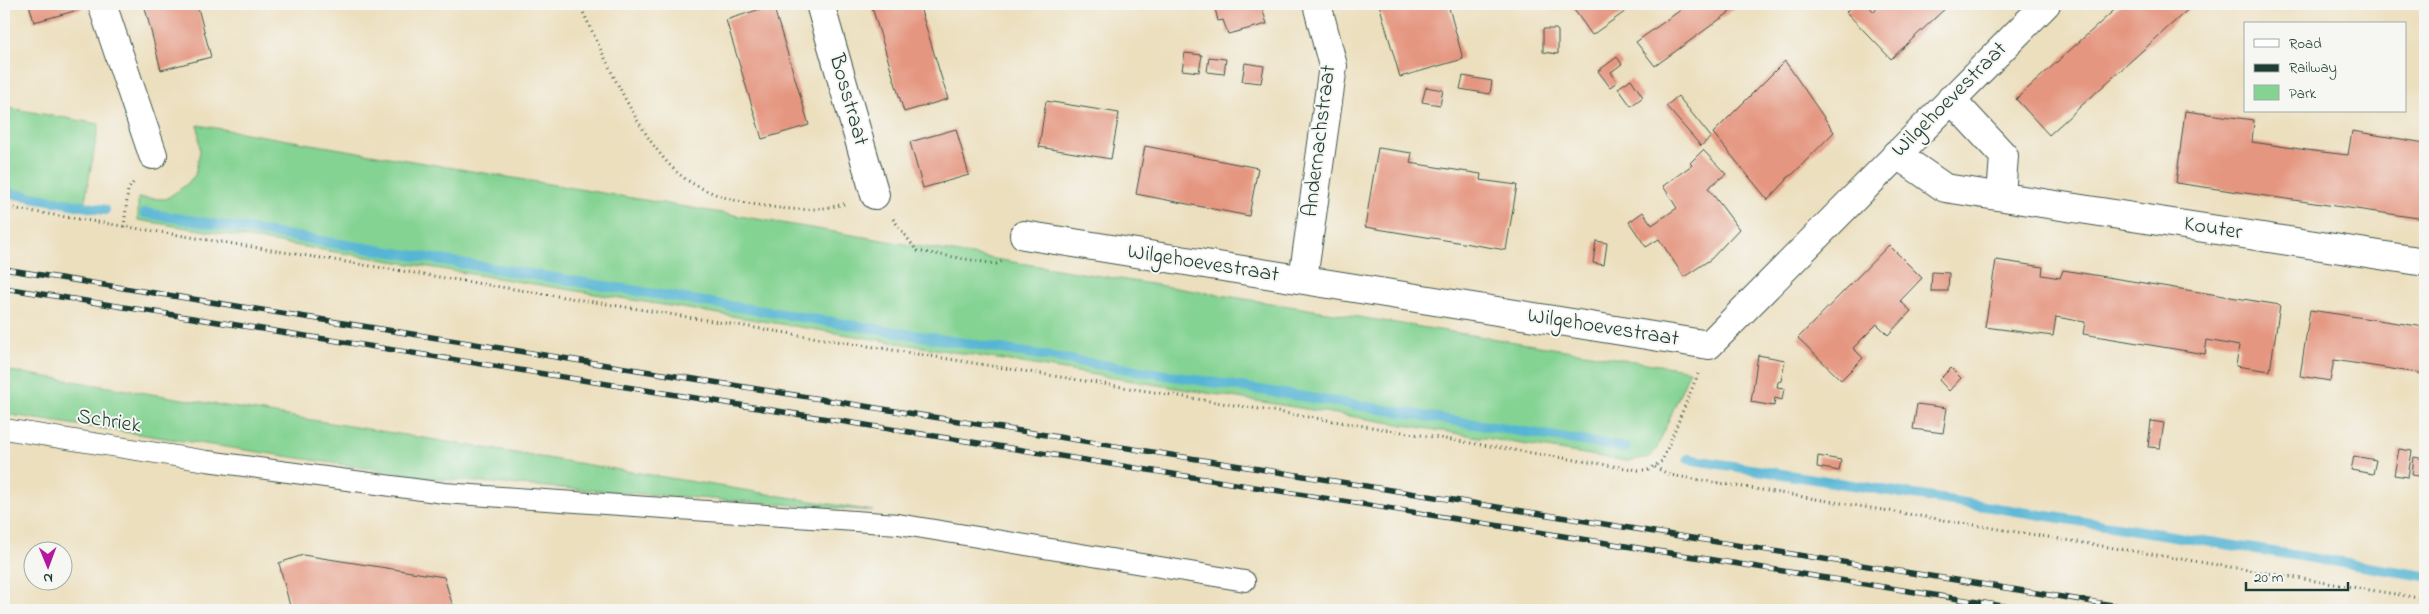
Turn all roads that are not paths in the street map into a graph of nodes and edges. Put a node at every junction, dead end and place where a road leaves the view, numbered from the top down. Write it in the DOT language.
graph roads {
  1 [pos="102,4"];
  2 [pos="820,4"];
  3 [pos="1318,4"];
  4 [pos="2046,4"];
  5 [pos="1951,99"];
  6 [pos="1896,154"];
  7 [pos="153,155"];
  8 [pos="875,195"];
  9 [pos="2001,196"];
  10 [pos="1018,246"];
  11 [pos="2425,262"];
  12 [pos="1302,279"];
  13 [pos="4,429"];
  14 [pos="1245,581"];
  1 -- 7 [label="street"];
  2 -- 8 [label="street, Bosstraat"];
  3 -- 12 [label="street, Andernachstraat"];
  4 -- 5 [label="street, Wilgehoevestraat"];
  5 -- 6 [label="street, Wilgehoevestraat"];
  5 -- 9 [label="street"];
  6 -- 9 [label="street, Kouter"];
  6 -- 12 [label="street, Wilgehoevestraat"];
  9 -- 11 [label="street, Kouter"];
  10 -- 12 [label="street, Wilgehoevestraat"];
  13 -- 14 [label="lane, Schriek"];
}
